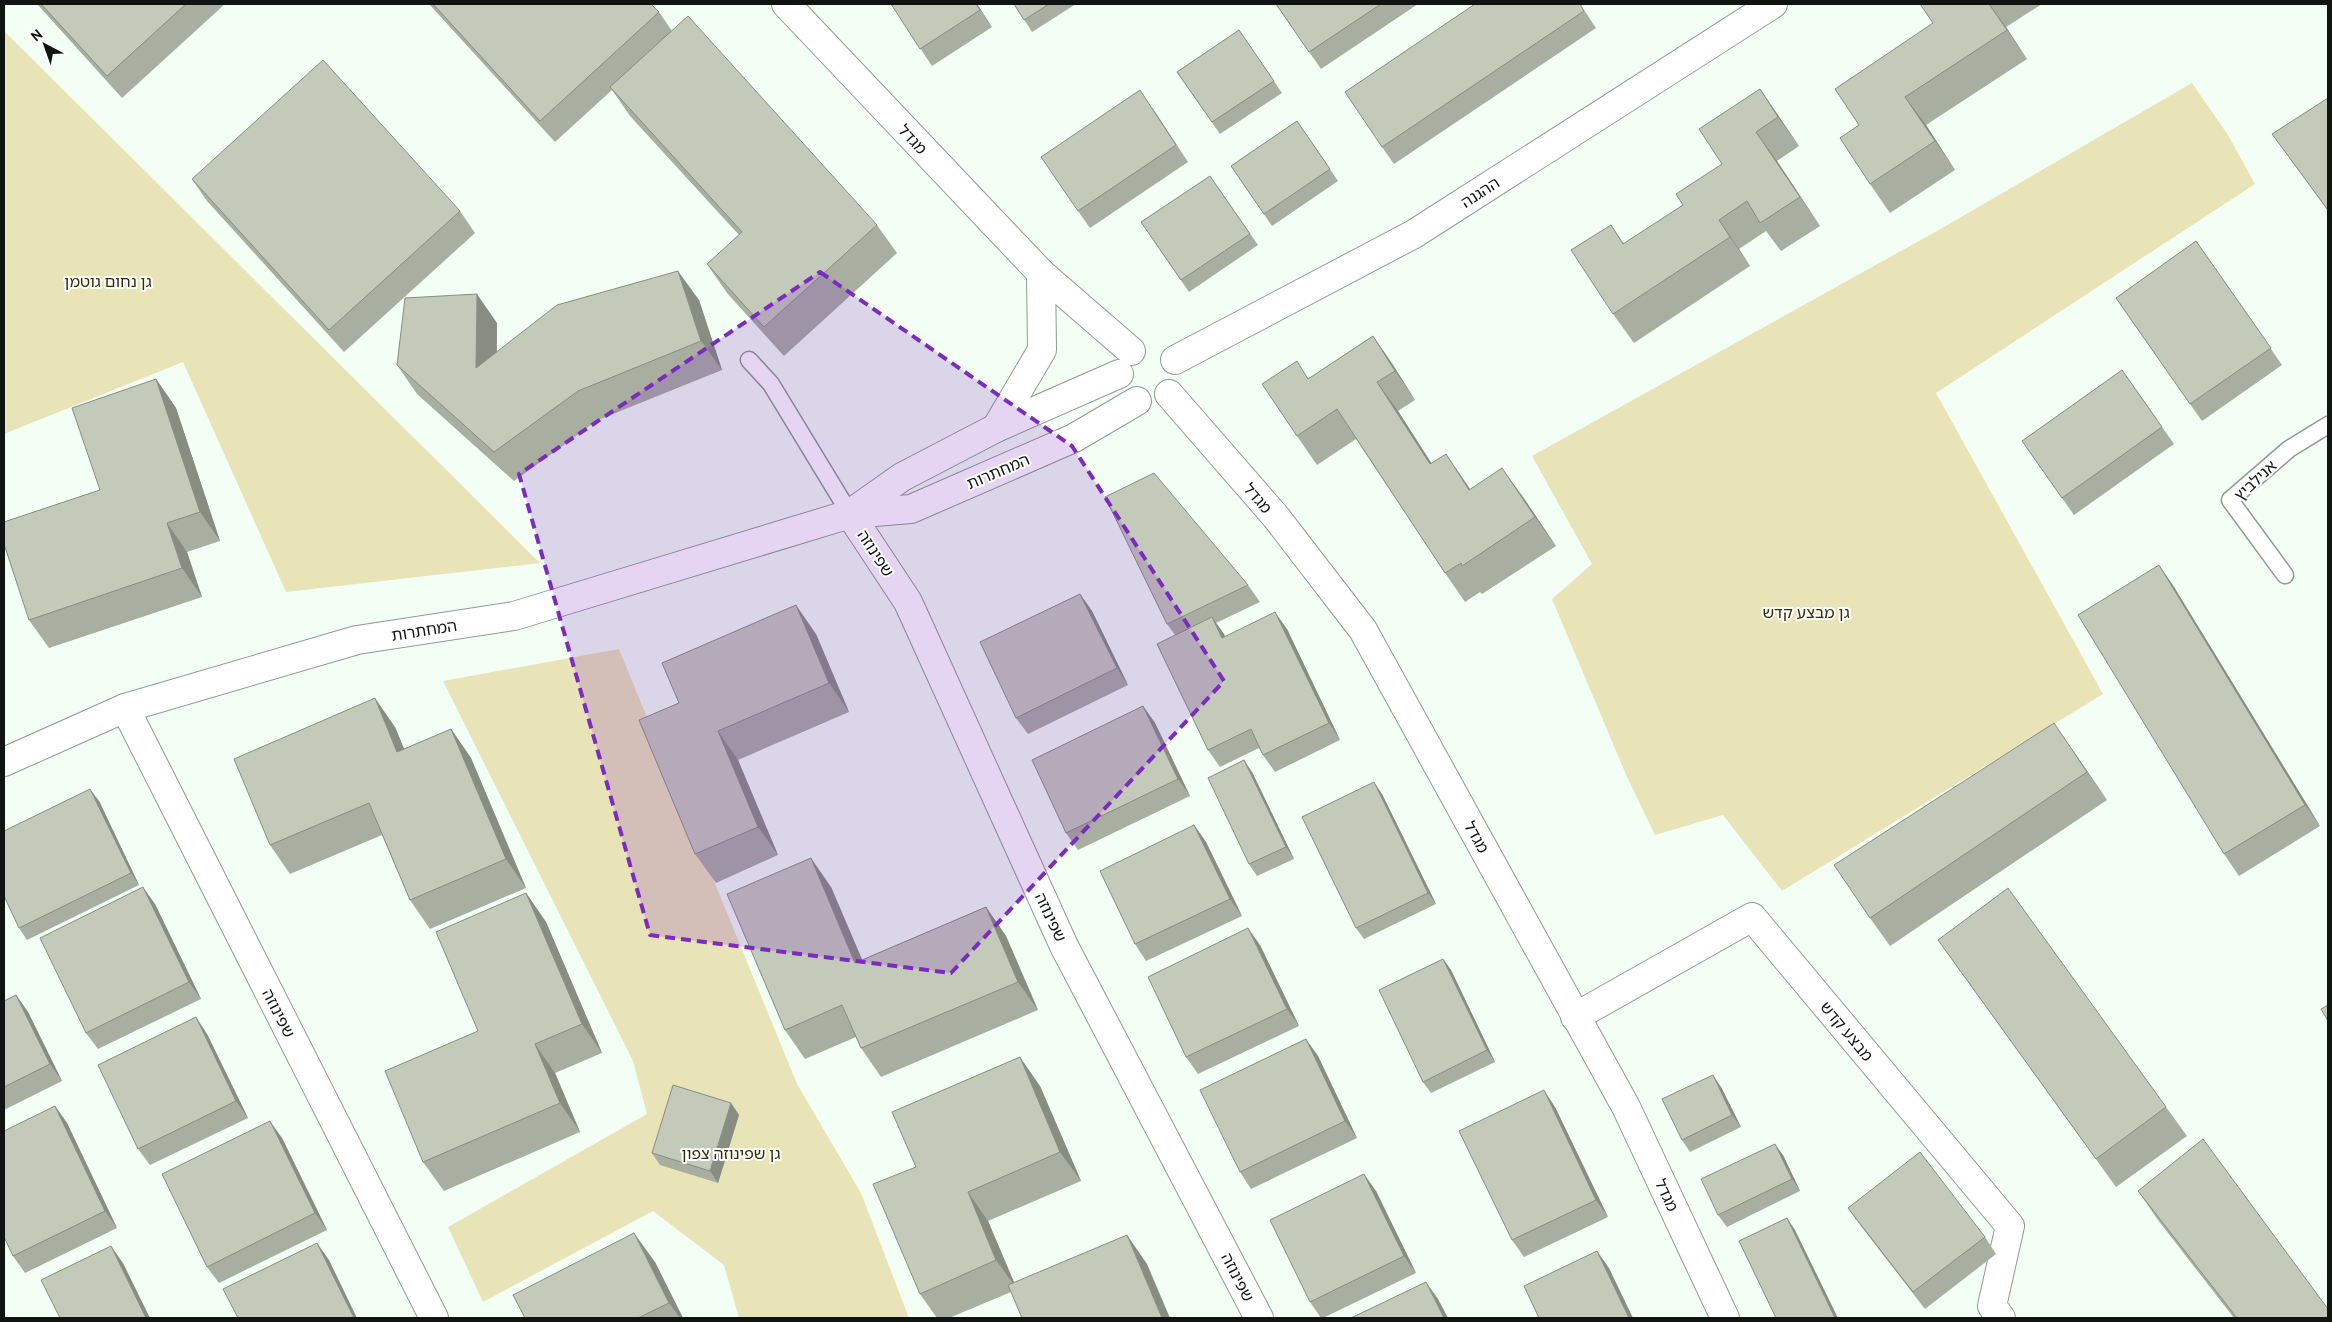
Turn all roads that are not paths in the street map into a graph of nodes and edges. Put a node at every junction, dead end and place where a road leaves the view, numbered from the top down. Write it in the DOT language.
graph roads {
  1 [pos="786,4"];
  2 [pos="1773,4"];
  3 [pos="1042,273"];
  4 [pos="749,360"];
  5 [pos="1174,360"];
  6 [pos="1125,362"];
  7 [pos="1169,394"];
  8 [pos="1137,401"];
  9 [pos="2328,425"];
  10 [pos="996,428"];
  11 [pos="850,514"];
  12 [pos="2285,574"];
  13 [pos="125,708"];
  14 [pos="4,762"];
  15 [pos="1575,1017"];
  16 [pos="434,1318"];
  17 [pos="1259,1318"];
  18 [pos="1724,1318"];
  19 [pos="2001,1318"];
  1 -- 3 [label="street, מגדל"];
  2 -- 5 [label="street, ההגנה"];
  3 -- 6 [label="street, מגדל"];
  3 -- 10 [label="street"];
  4 -- 11 [label="lane"];
  5 -- 6 [label="street"];
  5 -- 7 [label="street"];
  6 -- 8 [label="street"];
  6 -- 10 [label="street, המחתרות"];
  7 -- 8 [label="street"];
  7 -- 15 [label="street, מגדל"];
  8 -- 11 [label="street, המחתרות"];
  9 -- 12 [label="lane, אנילביץ"];
  10 -- 11 [label="street, המחתרות"];
  11 -- 13 [label="street, המחתרות"];
  11 -- 17 [label="street, שפינוזה"];
  13 -- 14 [label="street, המחתרות"];
  13 -- 16 [label="street, שפינוזה"];
  15 -- 18 [label="street, מגדל"];
  15 -- 19 [label="street, מבצע קדש"];
}
